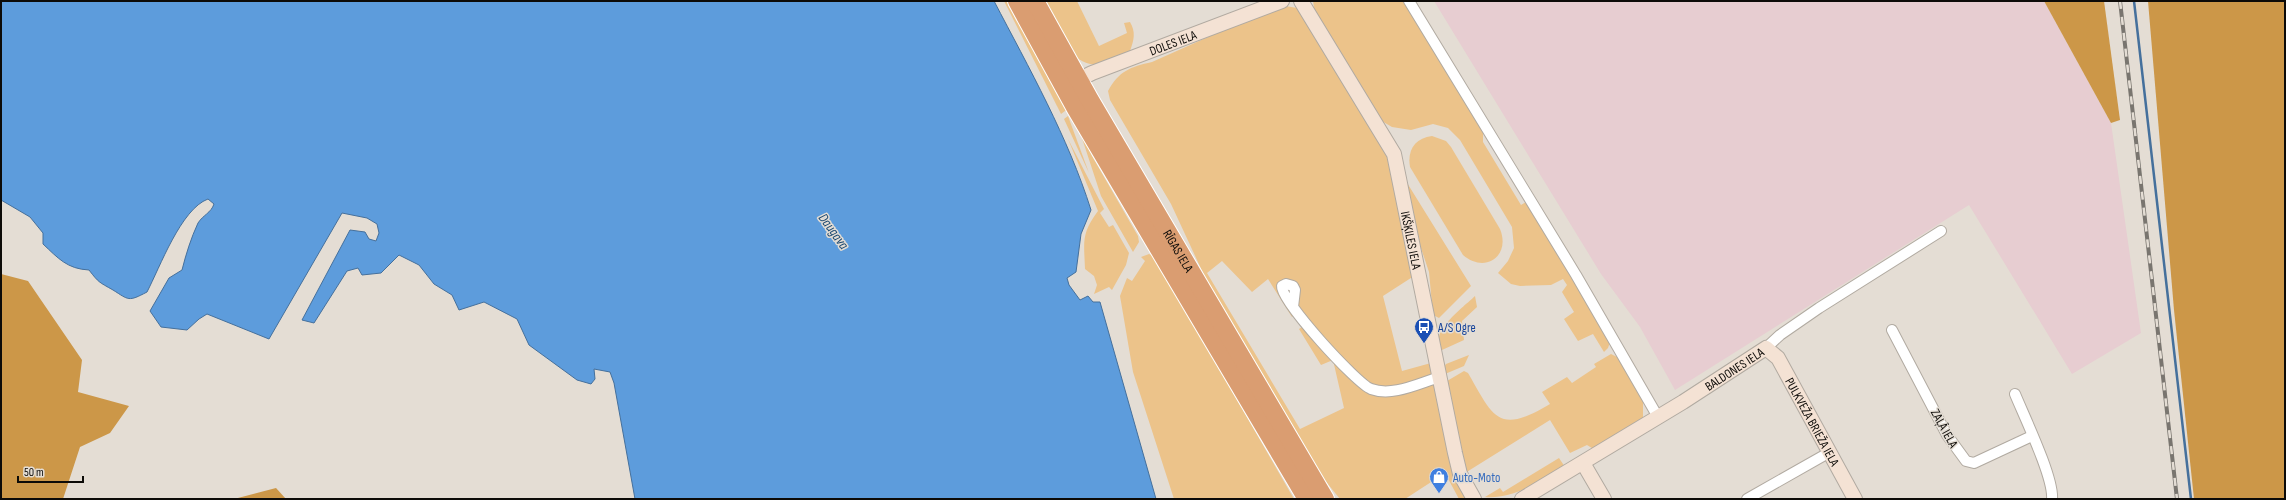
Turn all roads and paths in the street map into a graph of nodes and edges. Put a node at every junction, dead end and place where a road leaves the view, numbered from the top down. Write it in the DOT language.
graph roads {
  1 [pos="1017,1"];
  2 [pos="1035,1"];
  3 [pos="1282,1"];
  4 [pos="1301,1"];
  5 [pos="1410,1"];
  6 [pos="1072,83"];
  7 [pos="1941,231"];
  8 [pos="1293,307"];
  9 [pos="1892,330"];
  10 [pos="1766,348"];
  11 [pos="1440,377"];
  12 [pos="2015,394"];
  13 [pos="1658,417"];
  14 [pos="2032,436"];
  15 [pos="1830,452"];
  16 [pos="1583,463"];
  17 [pos="1307,499"];
  18 [pos="1325,499"];
  19 [pos="1474,499"];
  20 [pos="1522,499"];
  21 [pos="1604,499"];
  22 [pos="1747,499"];
  23 [pos="1855,499"];
  24 [pos="2052,499"];
  1 -- 6 [label="highway, RĪGAS IELA"];
  2 -- 6 [label="highway, RĪGAS IELA"];
  3 -- 6 [label="street, DOLES IELA"];
  4 -- 11 [label="street, IKŠĶILES IELA"];
  5 -- 13 [label="street"];
  6 -- 17 [label="highway, RĪGAS IELA"];
  6 -- 18 [label="highway, RĪGAS IELA"];
  7 -- 10 [label="street, BALDONES IELA"];
  8 -- 11 [label="street"];
  9 -- 14 [label="street, ZAĻĀ IELA"];
  10 -- 13 [label="street, BALDONES IELA"];
  10 -- 15 [label="street, PULKVEŽA BRIEŽA IELA"];
  11 -- 19 [label="street, IKŠĶILES IELA"];
  12 -- 14 [label="street"];
  13 -- 16 [label="street, BALDONES IELA"];
  14 -- 24 [label="street"];
  15 -- 22 [label="street"];
  15 -- 23 [label="street, PULKVEŽA BRIEŽA IELA"];
  16 -- 20 [label="street, BALDONES IELA"];
  16 -- 21 [label="street"];
}
